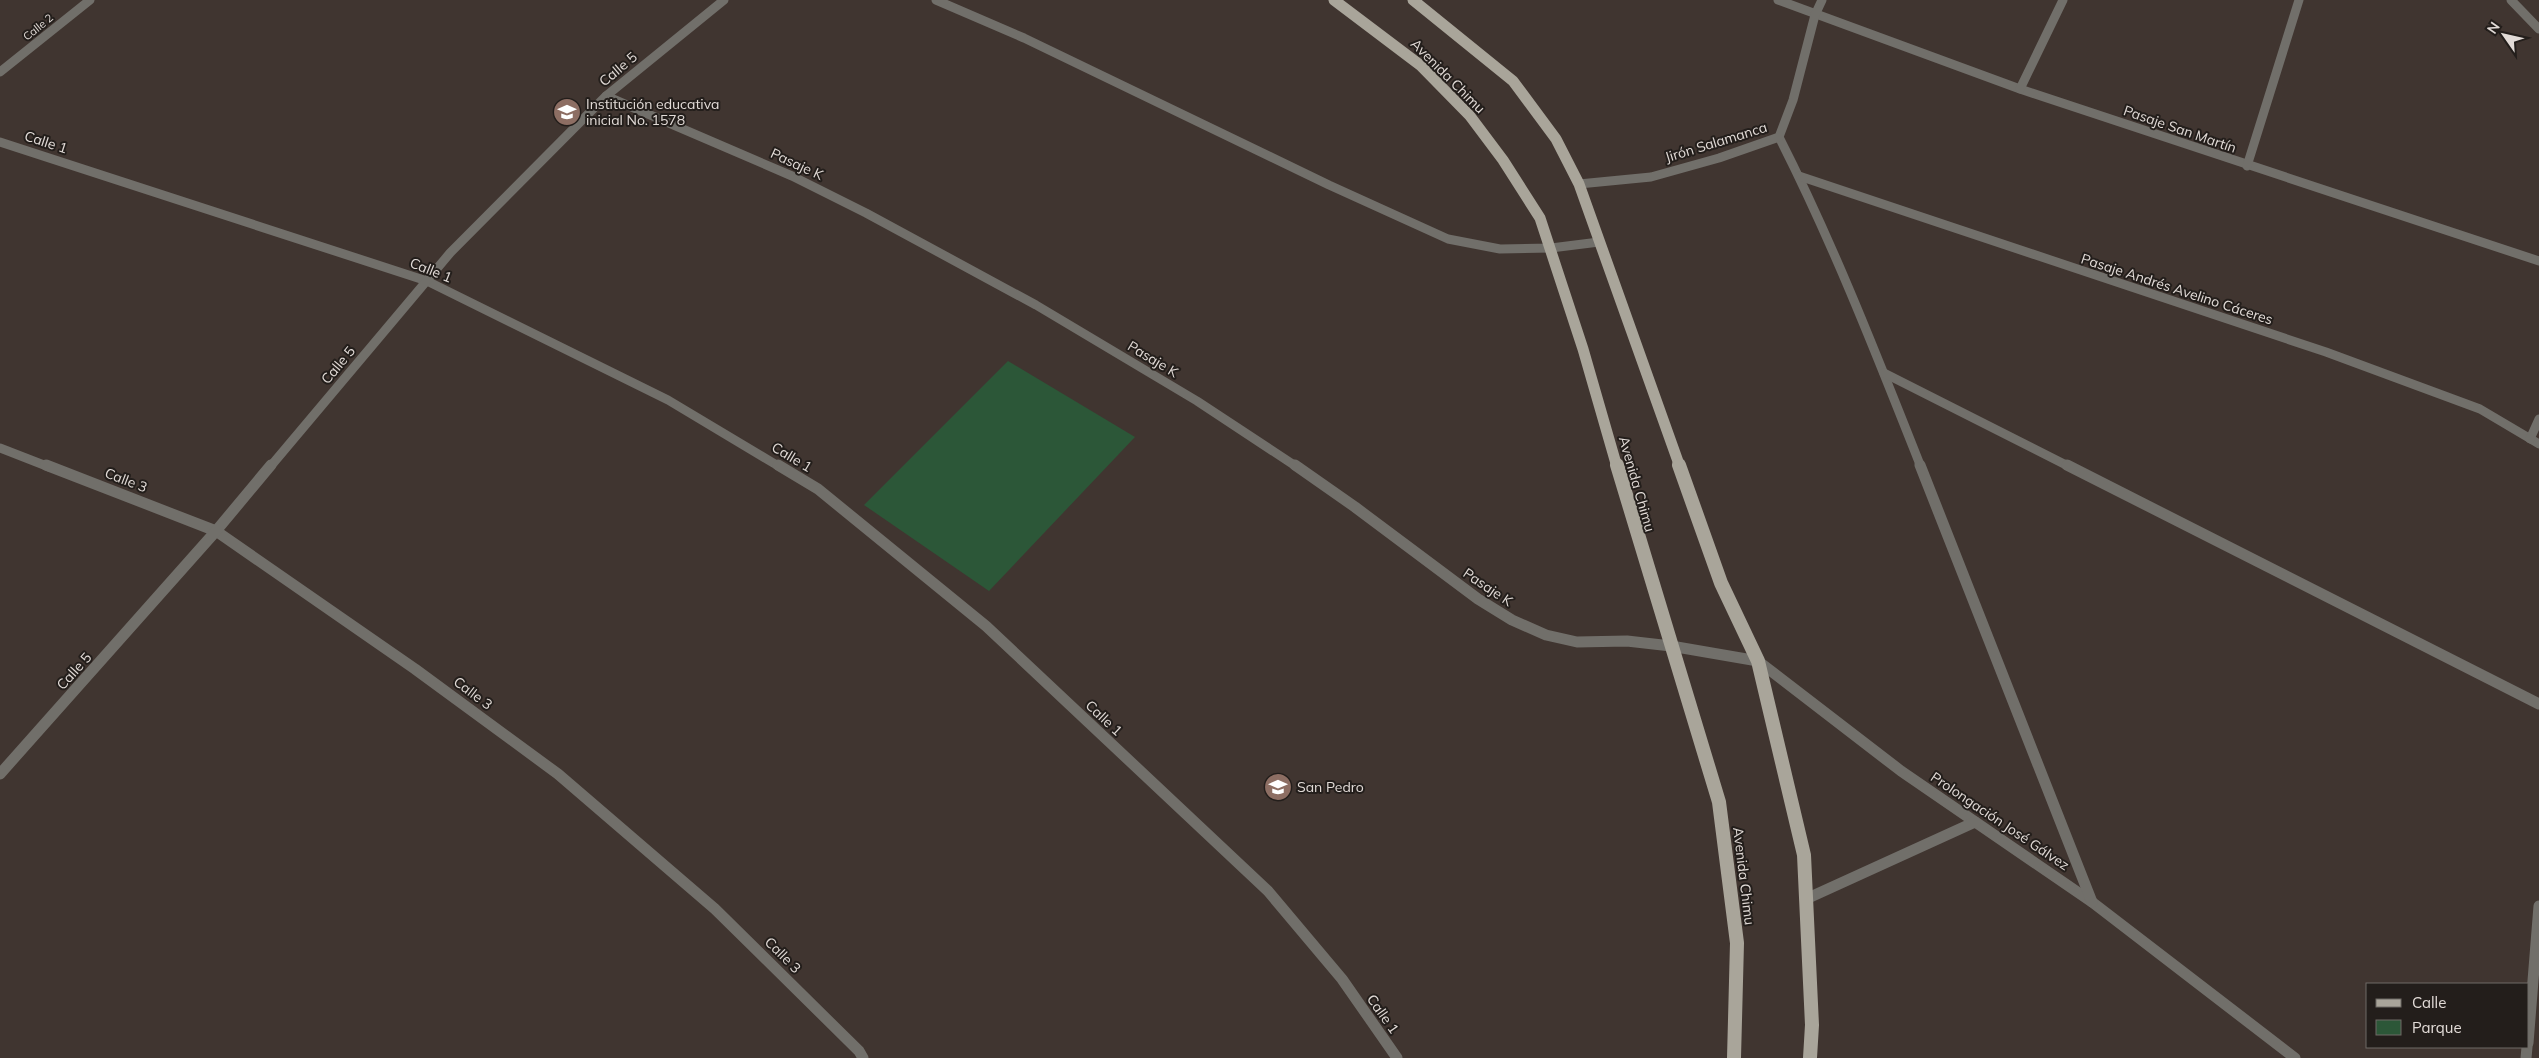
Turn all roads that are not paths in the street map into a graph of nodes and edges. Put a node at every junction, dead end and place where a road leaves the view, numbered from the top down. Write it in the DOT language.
graph roads {
  1 [pos="90,0"];
  2 [pos="724,0"];
  3 [pos="936,0"];
  4 [pos="1334,0"];
  5 [pos="1413,0"];
  6 [pos="1778,0"];
  7 [pos="1822,0"];
  8 [pos="2062,0"];
  9 [pos="2299,0"];
  10 [pos="2510,0"];
  11 [pos="1815,15"];
  12 [pos="2539,29"];
  13 [pos="0,72"];
  14 [pos="2020,88"];
  15 [pos="606,96"];
  16 [pos="1779,137"];
  17 [pos="0,142"];
  18 [pos="2247,166"];
  19 [pos="1799,176"];
  20 [pos="1578,184"];
  21 [pos="1600,242"];
  22 [pos="1551,248"];
  23 [pos="2539,261"];
  24 [pos="427,281"];
  25 [pos="1884,373"];
  26 [pos="2539,419"];
  27 [pos="2530,438"];
  28 [pos="2539,444"];
  29 [pos="0,448"];
  30 [pos="216,531"];
  31 [pos="1672,646"];
  32 [pos="1758,661"];
  33 [pos="2539,704"];
  34 [pos="0,774"];
  35 [pos="1975,822"];
  36 [pos="1806,899"];
  37 [pos="2092,902"];
  38 [pos="2539,906"];
  39 [pos="2529,1031"];
  40 [pos="862,1058"];
  41 [pos="1397,1058"];
  42 [pos="1734,1058"];
  43 [pos="1810,1058"];
  44 [pos="2295,1058"];
  1 -- 13 [label="street, Calle 2"];
  2 -- 15 [label="street, Calle 5"];
  3 -- 22 [label="street"];
  4 -- 22 [label="main road, Avenida Chimu"];
  5 -- 20 [label="main road"];
  6 -- 11 [label="street, Pasaje San Martín"];
  7 -- 11 [label="street, Jirón Salamanca"];
  8 -- 14 [label="street"];
  9 -- 18 [label="street"];
  10 -- 12 [label="street"];
  11 -- 14 [label="street, Pasaje San Martín"];
  11 -- 16 [label="street, Jirón Salamanca"];
  14 -- 18 [label="street, Pasaje San Martín"];
  15 -- 24 [label="street, Calle 5"];
  15 -- 31 [label="street, Pasaje K"];
  16 -- 19 [label="street"];
  16 -- 20 [label="street, Jirón Salamanca"];
  17 -- 24 [label="street, Calle 1"];
  18 -- 23 [label="street, Pasaje San Martín"];
  19 -- 25 [label="street"];
  19 -- 27 [label="street, Pasaje Andrés Avelino Cáceres"];
  20 -- 21 [label="main road"];
  21 -- 22 [label="street"];
  21 -- 32 [label="main road"];
  22 -- 31 [label="main road, Avenida Chimu"];
  24 -- 30 [label="street, Calle 5"];
  24 -- 41 [label="street, Calle 1"];
  25 -- 33 [label="street"];
  25 -- 37 [label="street"];
  26 -- 27 [label="street"];
  27 -- 28 [label="street, Pasaje Andrés Avelino Cáceres"];
  29 -- 30 [label="street, Calle 3"];
  30 -- 34 [label="street, Calle 5"];
  30 -- 40 [label="street, Calle 3"];
  31 -- 32 [label="street, Prolongación José Gálvez"];
  31 -- 42 [label="main road, Avenida Chimu"];
  32 -- 35 [label="street, Prolongación José Gálvez"];
  32 -- 36 [label="main road"];
  35 -- 36 [label="street"];
  35 -- 37 [label="street, Prolongación José Gálvez"];
  36 -- 43 [label="main road"];
  37 -- 44 [label="street, Prolongación José Gálvez"];
  38 -- 39 [label="street"];
}
